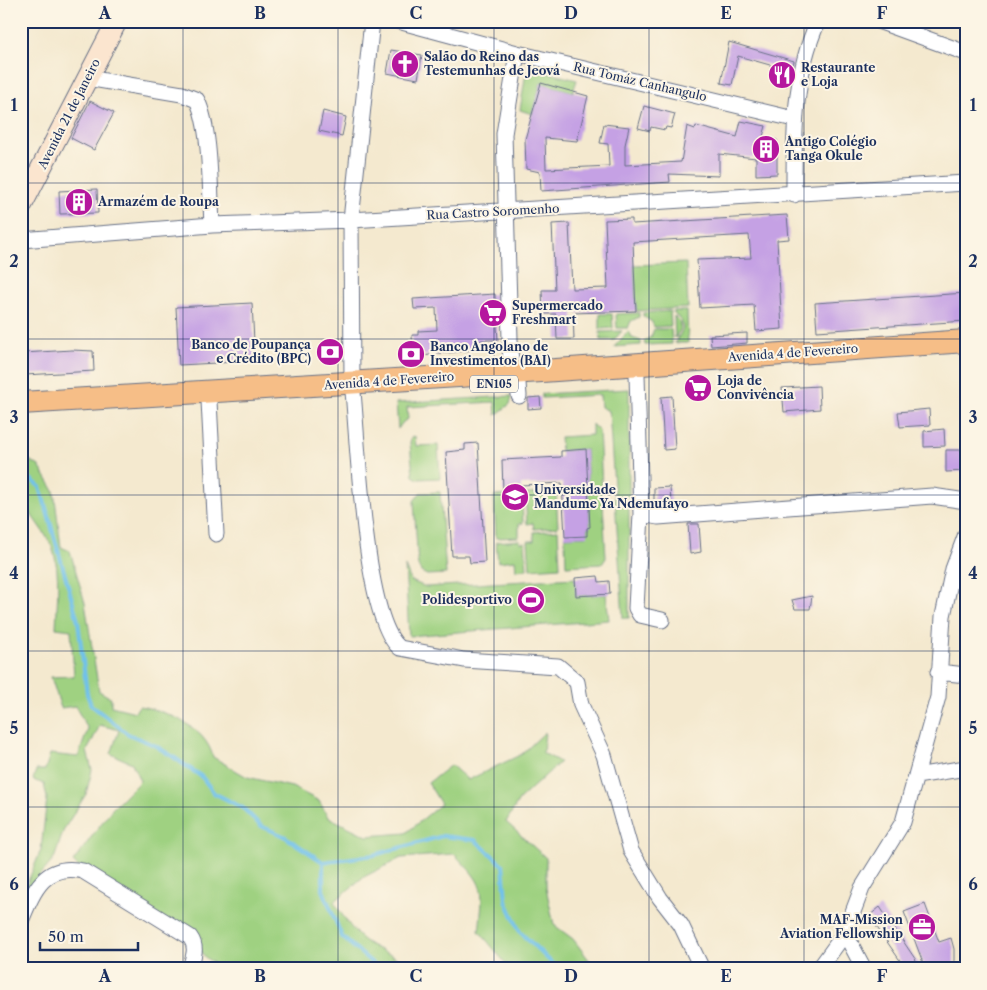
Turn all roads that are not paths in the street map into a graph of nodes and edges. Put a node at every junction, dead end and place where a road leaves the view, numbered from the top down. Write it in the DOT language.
graph roads {
  1 [pos="117,21"];
  2 [pos="372,21"];
  3 [pos="398,21"];
  4 [pos="818,21"];
  5 [pos="878,21"];
  6 [pos="517,53"];
  7 [pos="966,53"];
  8 [pos="87,78"];
  9 [pos="794,119"];
  10 [pos="966,183"];
  11 [pos="794,195"];
  12 [pos="21,207"];
  13 [pos="505,211"];
  14 [pos="350,220"];
  15 [pos="212,225"];
  16 [pos="21,240"];
  17 [pos="966,342"];
  18 [pos="966,354"];
  19 [pos="637,375"];
  20 [pos="516,384"];
  21 [pos="353,388"];
  22 [pos="209,401"];
  23 [pos="21,403"];
  24 [pos="21,413"];
  25 [pos="966,501"];
  26 [pos="641,514"];
  27 [pos="216,534"];
  28 [pos="966,534"];
  29 [pos="662,620"];
  30 [pos="938,672"];
  31 [pos="966,675"];
  32 [pos="966,768"];
  33 [pos="916,776"];
  34 [pos="21,922"];
  35 [pos="845,933"];
  36 [pos="190,969"];
  37 [pos="702,969"];
  38 [pos="819,969"];
  39 [pos="864,969"];
  1 -- 8 [label="main road, Avenida 21 de Janeiro"];
  2 -- 14 [label="street"];
  3 -- 6 [label="street, Rua Tomáz Canhangulo"];
  4 -- 9 [label="street"];
  5 -- 7 [label="street"];
  6 -- 9 [label="street, Rua Tomáz Canhangulo"];
  6 -- 13 [label="street"];
  8 -- 12 [label="main road, Avenida 21 de Janeiro"];
  8 -- 15 [label="street"];
  9 -- 11 [label="street"];
  10 -- 11 [label="street, Rua Castro Soromenho"];
  11 -- 13 [label="street, Rua Castro Soromenho"];
  13 -- 14 [label="street, Rua Castro Soromenho"];
  13 -- 20 [label="street"];
  14 -- 15 [label="street, Rua Castro Soromenho"];
  14 -- 21 [label="street"];
  15 -- 16 [label="street, Rua Castro Soromenho"];
  17 -- 20 [label="main road, Avenida 4 de Fevereiro / EN105"];
  18 -- 19 [label="main road, Avenida 4 de Fevereiro / EN105"];
  19 -- 20 [label="main road, Avenida 4 de Fevereiro / EN105"];
  19 -- 26 [label="street"];
  20 -- 21 [label="main road, Avenida 4 de Fevereiro / EN105"];
  21 -- 22 [label="main road, Avenida 4 de Fevereiro / EN105"];
  21 -- 23 [label="main road, Avenida 4 de Fevereiro / EN105"];
  21 -- 37 [label="street"];
  22 -- 24 [label="main road, Avenida 4 de Fevereiro / EN105"];
  22 -- 27 [label="street"];
  25 -- 26 [label="street"];
  26 -- 29 [label="street"];
  28 -- 30 [label="street"];
  30 -- 31 [label="street"];
  30 -- 33 [label="street"];
  32 -- 33 [label="street"];
  33 -- 35 [label="street"];
  34 -- 36 [label="street"];
  35 -- 38 [label="street"];
  35 -- 39 [label="street"];
}
